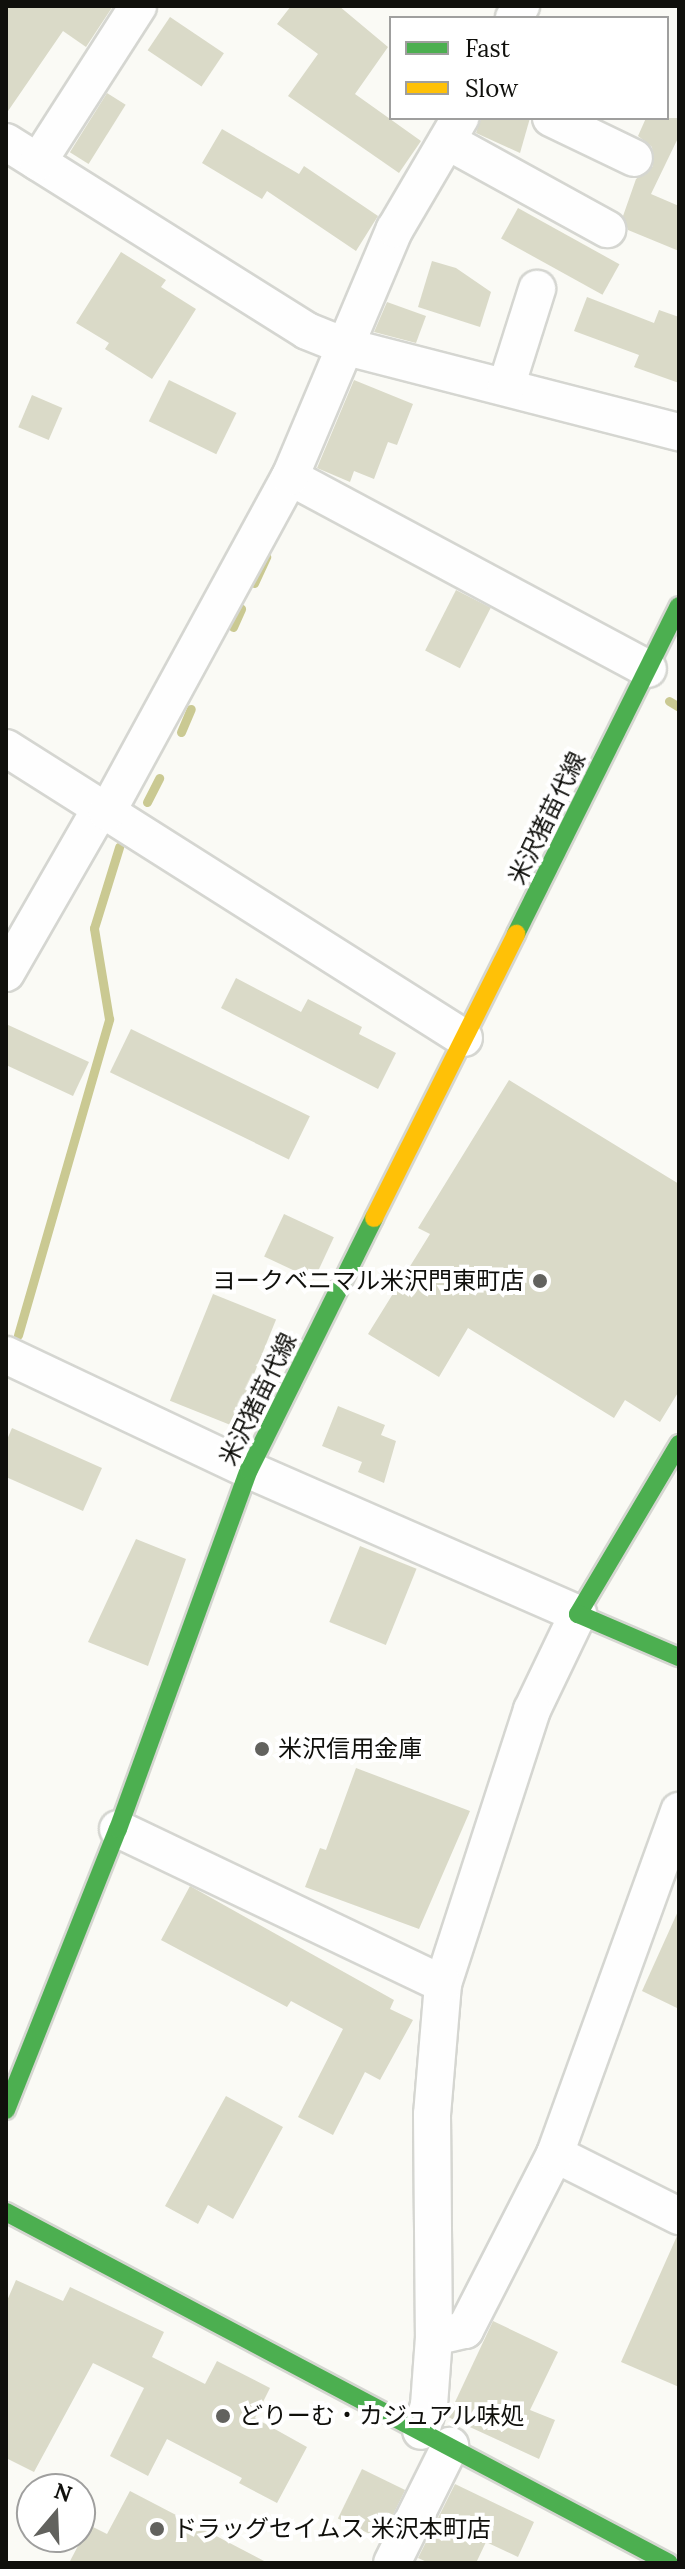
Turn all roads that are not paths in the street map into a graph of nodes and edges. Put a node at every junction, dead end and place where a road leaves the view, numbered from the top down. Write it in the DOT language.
graph roads {
  1 [pos="138,6"];
  2 [pos="555,120"];
  3 [pos="453,130"];
  4 [pos="6,142"];
  5 [pos="634,158"];
  6 [pos="38,162"];
  7 [pos="607,229"];
  8 [pos="537,289"];
  9 [pos="347,347"];
  10 [pos="506,387"];
  11 [pos="679,432"];
  12 [pos="290,477"];
  13 [pos="679,606"];
  14 [pos="648,669"];
  15 [pos="6,748"];
  16 [pos="107,812"];
  17 [pos="6,973"];
  18 [pos="464,1038"];
  19 [pos="6,1355"];
  20 [pos="679,1444"];
  21 [pos="249,1470"];
  22 [pos="578,1614"];
  23 [pos="679,1657"];
  24 [pos="679,1811"];
  25 [pos="118,1829"];
  26 [pos="443,1984"];
  27 [pos="6,2110"];
  28 [pos="555,2154"];
  29 [pos="6,2212"];
  30 [pos="679,2216"];
  31 [pos="434,2337"];
  32 [pos="435,2438"];
  33 [pos="392,2563"];
  34 [pos="669,2563"];
  1 -- 6 [label="street"];
  2 -- 5 [label="street"];
  3 -- 7 [label="street"];
  3 -- 9 [label="street"];
  4 -- 6 [label="street"];
  6 -- 9 [label="street"];
  8 -- 10 [label="street"];
  9 -- 10 [label="street"];
  9 -- 12 [label="street"];
  10 -- 11 [label="street"];
  12 -- 14 [label="street"];
  12 -- 16 [label="street"];
  13 -- 14 [label="main road, 米沢猪苗代線"];
  14 -- 18 [label="main road, 米沢猪苗代線"];
  15 -- 16 [label="street"];
  16 -- 17 [label="street"];
  16 -- 18 [label="street"];
  18 -- 21 [label="main road, 米沢猪苗代線"];
  19 -- 21 [label="street"];
  20 -- 22 [label="main road"];
  21 -- 22 [label="street"];
  21 -- 25 [label="main road, 米沢猪苗代線"];
  22 -- 23 [label="main road"];
  22 -- 26 [label="street"];
  24 -- 28 [label="street"];
  25 -- 26 [label="street"];
  25 -- 27 [label="main road, 米沢猪苗代線"];
  26 -- 31 [label="street"];
  28 -- 30 [label="street"];
  28 -- 31 [label="street"];
  29 -- 32 [label="main road"];
  31 -- 32 [label="street"];
  32 -- 33 [label="street"];
  32 -- 34 [label="main road"];
}
